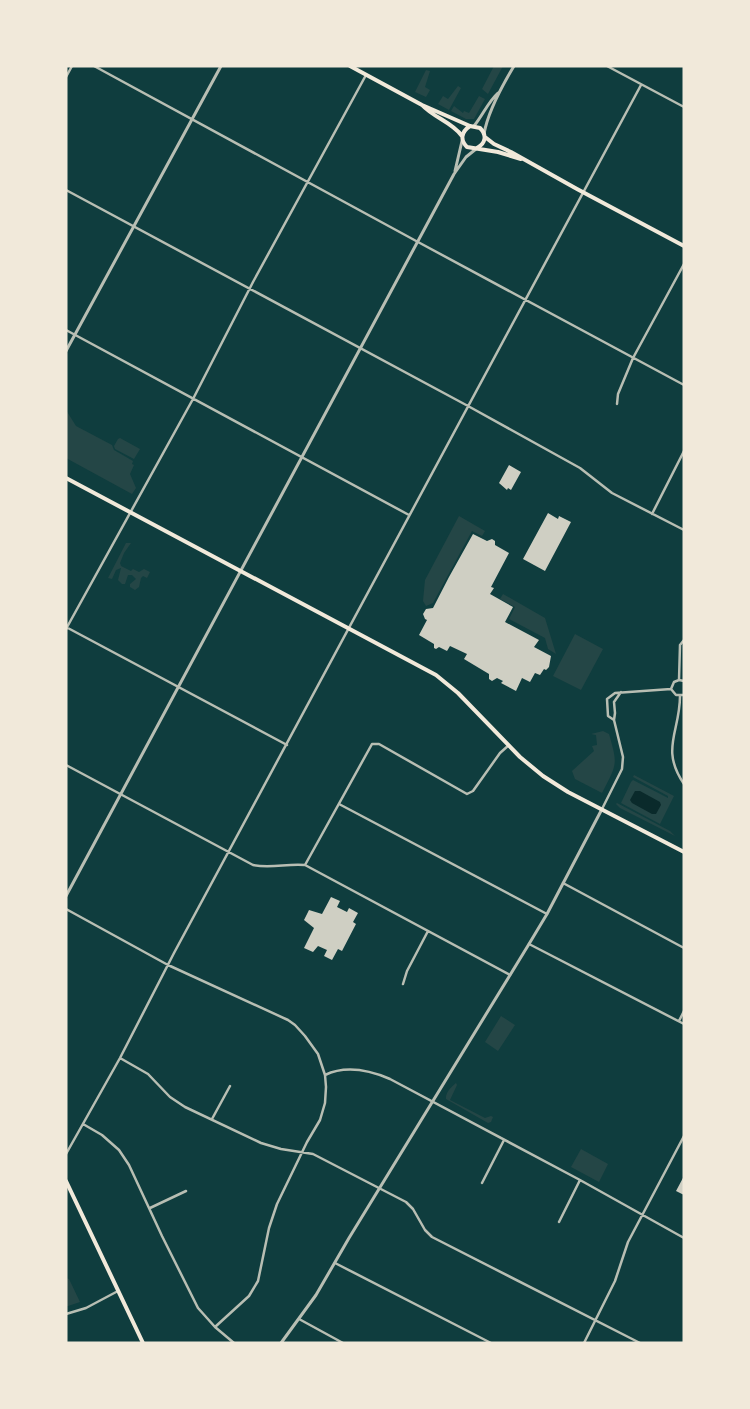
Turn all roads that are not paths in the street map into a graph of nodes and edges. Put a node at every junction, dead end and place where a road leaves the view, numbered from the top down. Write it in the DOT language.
graph roads {
  1 [pos="72,66"];
  2 [pos="94,66"];
  3 [pos="221,66"];
  4 [pos="350,66"];
  5 [pos="514,66"];
  6 [pos="607,66"];
  7 [pos="366,75"];
  8 [pos="66,77"];
  9 [pos="641,85"];
  10 [pos="500,90"];
  11 [pos="422,105"];
  12 [pos="684,107"];
  13 [pos="193,120"];
  14 [pos="472,126"];
  15 [pos="485,136"];
  16 [pos="462,139"];
  17 [pos="476,149"];
  18 [pos="523,160"];
  19 [pos="454,174"];
  20 [pos="307,182"];
  21 [pos="66,190"];
  22 [pos="583,192"];
  23 [pos="134,227"];
  24 [pos="418,242"];
  25 [pos="684,246"];
  26 [pos="684,264"];
  27 [pos="249,289"];
  28 [pos="526,300"];
  29 [pos="66,330"];
  30 [pos="75,335"];
  31 [pos="360,349"];
  32 [pos="66,351"];
  33 [pos="633,358"];
  34 [pos="684,385"];
  35 [pos="193,398"];
  36 [pos="617,404"];
  37 [pos="468,406"];
  38 [pos="684,451"];
  39 [pos="302,457"];
  40 [pos="66,478"];
  41 [pos="130,512"];
  42 [pos="652,514"];
  43 [pos="409,515"];
  44 [pos="684,530"];
  45 [pos="240,572"];
  46 [pos="66,627"];
  47 [pos="349,628"];
  48 [pos="684,640"];
  49 [pos="679,680"];
  50 [pos="684,681"];
  51 [pos="179,687"];
  52 [pos="671,689"];
  53 [pos="621,692"];
  54 [pos="684,695"];
  55 [pos="680,696"];
  56 [pos="614,720"];
  57 [pos="287,745"];
  58 [pos="509,745"];
  59 [pos="66,765"];
  60 [pos="684,784"];
  61 [pos="121,794"];
  62 [pos="339,804"];
  63 [pos="602,809"];
  64 [pos="229,852"];
  65 [pos="684,852"];
  66 [pos="305,866"];
  67 [pos="563,883"];
  68 [pos="66,896"];
  69 [pos="66,910"];
  70 [pos="547,914"];
  71 [pos="428,931"];
  72 [pos="529,944"];
  73 [pos="684,948"];
  74 [pos="168,965"];
  75 [pos="510,975"];
  76 [pos="403,984"];
  77 [pos="684,1011"];
  78 [pos="678,1021"];
  79 [pos="684,1024"];
  80 [pos="120,1058"];
  81 [pos="325,1076"];
  82 [pos="230,1086"];
  83 [pos="433,1102"];
  84 [pos="212,1119"];
  85 [pos="83,1124"];
  86 [pos="684,1136"];
  87 [pos="504,1140"];
  88 [pos="302,1151"];
  89 [pos="66,1154"];
  90 [pos="580,1180"];
  91 [pos="66,1181"];
  92 [pos="482,1183"];
  93 [pos="379,1188"];
  94 [pos="186,1191"];
  95 [pos="150,1208"];
  96 [pos="641,1215"];
  97 [pos="558,1222"];
  98 [pos="684,1238"];
  99 [pos="336,1263"];
  100 [pos="118,1291"];
  101 [pos="66,1314"];
  102 [pos="299,1319"];
  103 [pos="596,1320"];
  104 [pos="215,1327"];
  105 [pos="144,1343"];
  106 [pos="234,1343"];
  107 [pos="281,1343"];
  108 [pos="343,1343"];
  109 [pos="491,1343"];
  110 [pos="584,1343"];
  111 [pos="640,1343"];
  1 -- 8 [label="street"];
  2 -- 13 [label="street"];
  3 -- 13 [label="street"];
  4 -- 7 [label="main road"];
  5 -- 10 [label="street"];
  6 -- 9 [label="street"];
  7 -- 11 [label="main road"];
  7 -- 20 [label="street"];
  9 -- 12 [label="street"];
  9 -- 22 [label="street"];
  10 -- 14 [label="street"];
  10 -- 15 [label="street"];
  11 -- 14 [label="main road"];
  11 -- 16 [label="main road"];
  13 -- 20 [label="street"];
  13 -- 23 [label="street"];
  14 -- 15 [label="main road"];
  14 -- 16 [label="main road"];
  15 -- 17 [label="main road"];
  15 -- 18 [label="main road"];
  16 -- 17 [label="main road"];
  16 -- 19 [label="street"];
  17 -- 18 [label="main road"];
  17 -- 19 [label="street"];
  18 -- 22 [label="main road"];
  19 -- 24 [label="street"];
  20 -- 24 [label="street"];
  20 -- 27 [label="street"];
  21 -- 23 [label="street"];
  22 -- 25 [label="main road"];
  22 -- 28 [label="street"];
  23 -- 27 [label="street"];
  23 -- 30 [label="street"];
  24 -- 28 [label="street"];
  24 -- 31 [label="street"];
  26 -- 33 [label="street"];
  27 -- 31 [label="street"];
  27 -- 35 [label="street"];
  28 -- 33 [label="street"];
  28 -- 37 [label="street"];
  29 -- 30 [label="street"];
  30 -- 32 [label="street"];
  30 -- 35 [label="street"];
  31 -- 37 [label="street"];
  31 -- 39 [label="street"];
  33 -- 34 [label="street"];
  33 -- 36 [label="street"];
  35 -- 39 [label="street"];
  35 -- 41 [label="street"];
  37 -- 42 [label="street"];
  37 -- 43 [label="street"];
  38 -- 42 [label="street"];
  39 -- 43 [label="street"];
  39 -- 45 [label="street"];
  40 -- 41 [label="main road"];
  41 -- 45 [label="main road"];
  41 -- 46 [label="street"];
  42 -- 44 [label="street"];
  43 -- 47 [label="street"];
  45 -- 47 [label="main road"];
  45 -- 51 [label="street"];
  46 -- 51 [label="street"];
  47 -- 57 [label="street"];
  47 -- 58 [label="main road"];
  48 -- 49 [label="street"];
  49 -- 50 [label="street"];
  49 -- 52 [label="street"];
  51 -- 57 [label="street"];
  51 -- 61 [label="street"];
  52 -- 53 [label="street"];
  52 -- 55 [label="street"];
  53 -- 56 [label="street"];
  53 -- 56 [label="street"];
  54 -- 55 [label="street"];
  55 -- 60 [label="street"];
  56 -- 63 [label="street"];
  57 -- 64 [label="street"];
  58 -- 62 [label="street"];
  58 -- 63 [label="main road"];
  59 -- 61 [label="street"];
  61 -- 64 [label="street"];
  61 -- 68 [label="street"];
  62 -- 66 [label="street"];
  62 -- 70 [label="street"];
  63 -- 65 [label="main road"];
  63 -- 67 [label="street"];
  64 -- 66 [label="street"];
  64 -- 74 [label="street"];
  66 -- 71 [label="street"];
  67 -- 70 [label="street"];
  67 -- 73 [label="street"];
  69 -- 74 [label="street"];
  70 -- 72 [label="street"];
  71 -- 75 [label="street"];
  71 -- 76 [label="street"];
  72 -- 75 [label="street"];
  72 -- 78 [label="street"];
  74 -- 80 [label="street"];
  74 -- 81 [label="street"];
  75 -- 83 [label="street"];
  77 -- 78 [label="street"];
  78 -- 79 [label="street"];
  80 -- 84 [label="street"];
  80 -- 85 [label="street"];
  81 -- 83 [label="street"];
  81 -- 88 [label="street"];
  82 -- 84 [label="street"];
  83 -- 87 [label="street"];
  83 -- 93 [label="street"];
  84 -- 88 [label="street"];
  85 -- 89 [label="street"];
  85 -- 95 [label="street"];
  86 -- 96 [label="street"];
  87 -- 90 [label="street"];
  87 -- 92 [label="street"];
  88 -- 93 [label="street"];
  88 -- 104 [label="street"];
  90 -- 96 [label="street"];
  90 -- 97 [label="street"];
  91 -- 100 [label="main road"];
  93 -- 99 [label="street"];
  93 -- 103 [label="street"];
  94 -- 95 [label="street"];
  95 -- 104 [label="street"];
  96 -- 98 [label="street"];
  96 -- 103 [label="street"];
  99 -- 102 [label="street"];
  99 -- 109 [label="street"];
  100 -- 101 [label="street"];
  100 -- 105 [label="main road"];
  102 -- 107 [label="street"];
  102 -- 108 [label="street"];
  103 -- 110 [label="street"];
  103 -- 111 [label="street"];
  104 -- 106 [label="street"];
}
